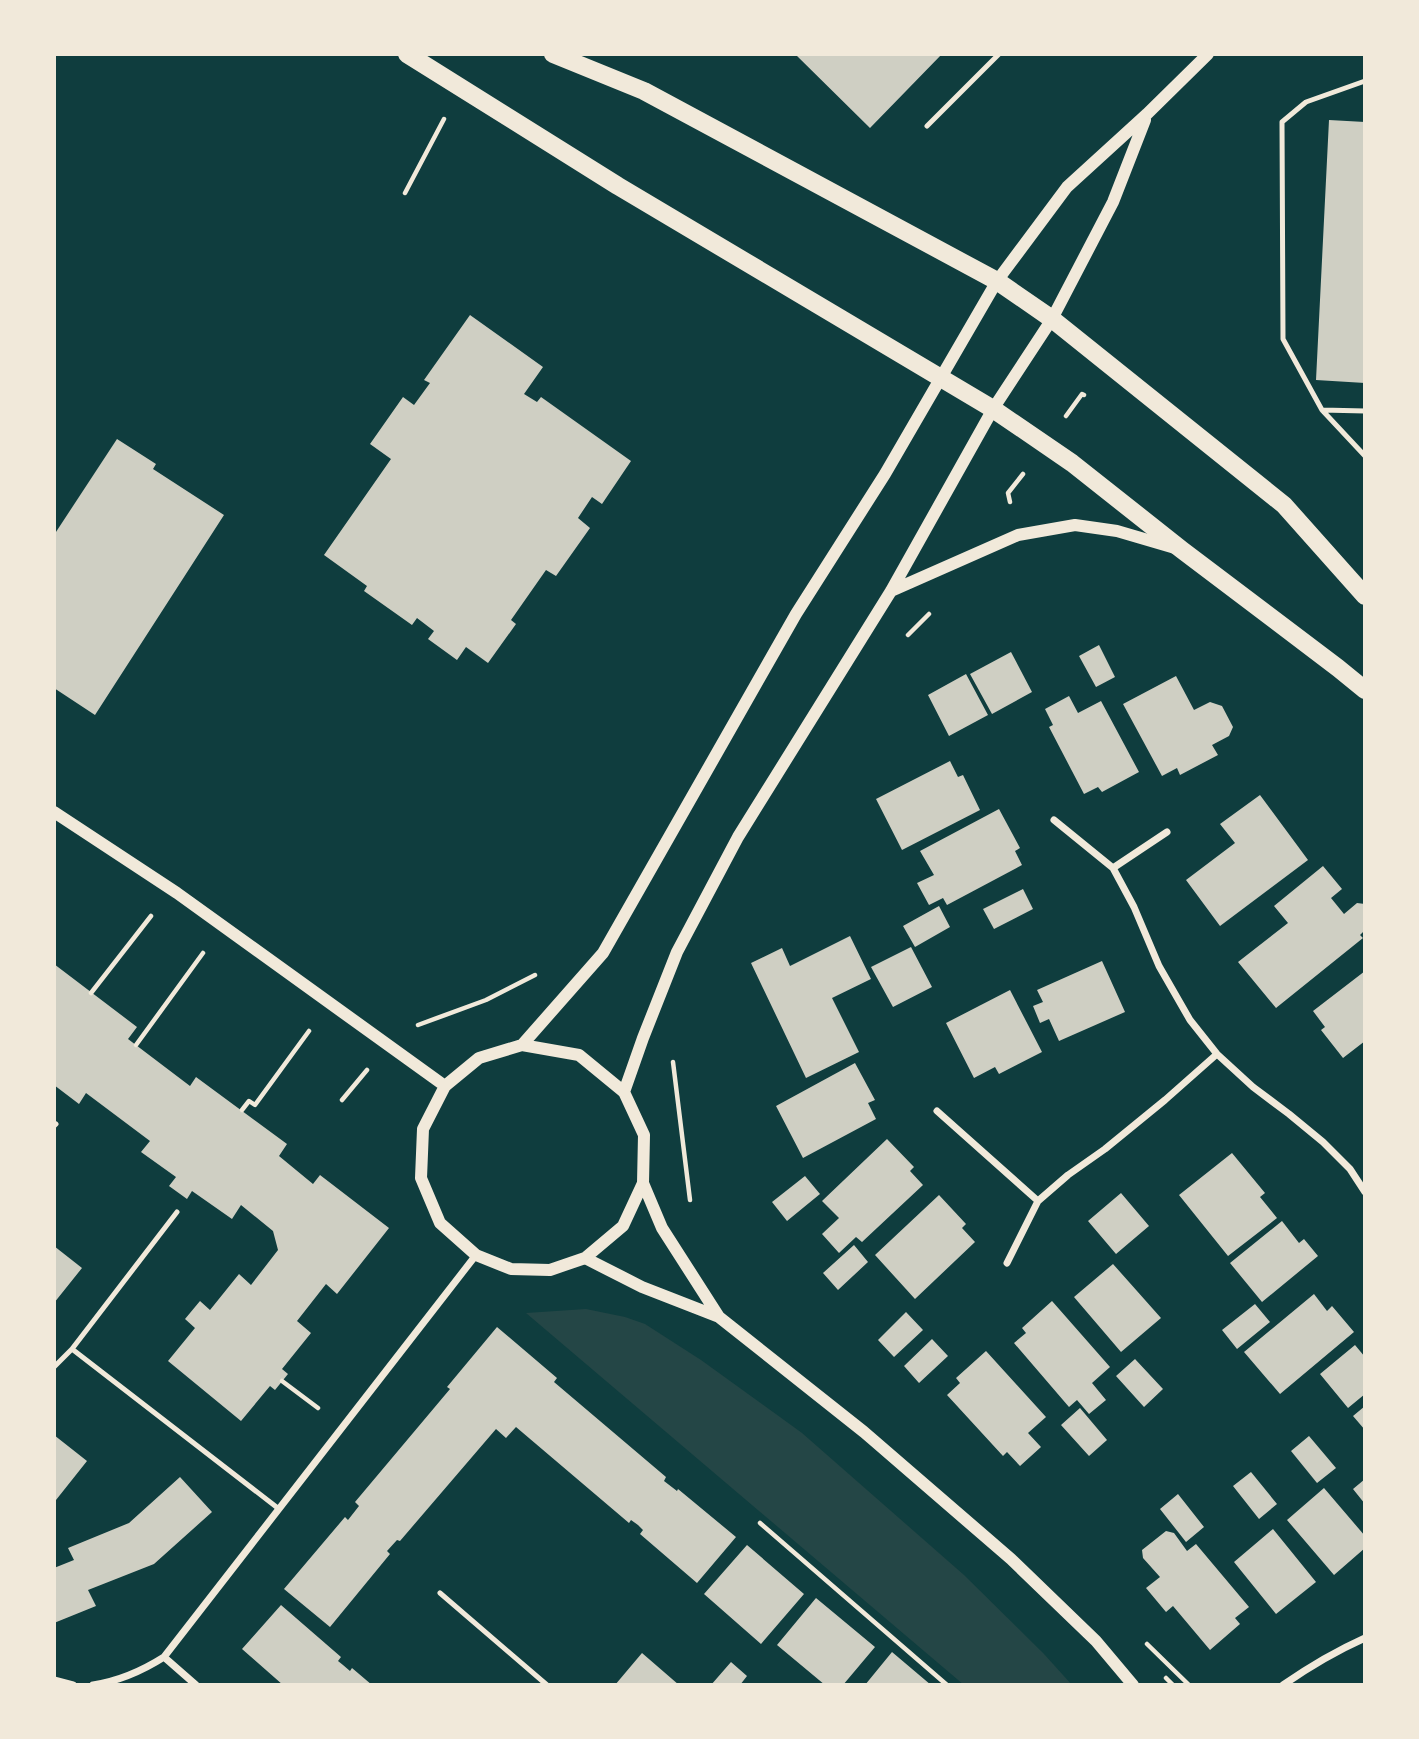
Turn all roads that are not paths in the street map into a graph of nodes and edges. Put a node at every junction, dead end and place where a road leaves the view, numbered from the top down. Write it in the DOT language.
graph roads {
  1 [pos="407,54"];
  2 [pos="553,54"];
  3 [pos="999,54"];
  4 [pos="1208,54"];
  5 [pos="1365,81"];
  6 [pos="1147,114"];
  7 [pos="927,126"];
  8 [pos="997,281"];
  9 [pos="1052,319"];
  10 [pos="941,379"];
  11 [pos="993,409"];
  12 [pos="1322,410"];
  13 [pos="1365,411"];
  14 [pos="1365,456"];
  15 [pos="1182,550"];
  16 [pos="891,591"];
  17 [pos="1365,596"];
  18 [pos="1365,690"];
  19 [pos="54,812"];
  20 [pos="1054,820"];
  21 [pos="1167,832"];
  22 [pos="1113,868"];
  23 [pos="522,1045"];
  24 [pos="1217,1054"];
  25 [pos="445,1086"];
  26 [pos="624,1091"];
  27 [pos="937,1111"];
  28 [pos="643,1183"];
  29 [pos="1365,1192"];
  30 [pos="1038,1201"];
  31 [pos="177,1212"];
  32 [pos="476,1255"];
  33 [pos="585,1258"];
  34 [pos="1007,1264"];
  35 [pos="719,1317"];
  36 [pos="72,1349"];
  37 [pos="54,1367"];
  38 [pos="279,1510"];
  39 [pos="440,1593"];
  40 [pos="1365,1638"];
  41 [pos="164,1657"];
  42 [pos="54,1680"];
  43 [pos="73,1685"];
  44 [pos="93,1685"];
  45 [pos="196,1685"];
  46 [pos="547,1685"];
  47 [pos="1133,1685"];
  48 [pos="1283,1685"];
  1 -- 10 [label="main road"];
  2 -- 8 [label="main road"];
  3 -- 7 [label="lane"];
  4 -- 6 [label="street"];
  5 -- 12 [label="lane"];
  6 -- 8 [label="street"];
  6 -- 9 [label="street"];
  8 -- 9 [label="main road"];
  8 -- 10 [label="street"];
  9 -- 11 [label="street"];
  9 -- 17 [label="main road"];
  10 -- 11 [label="main road"];
  10 -- 23 [label="street"];
  11 -- 15 [label="main road"];
  11 -- 16 [label="street"];
  12 -- 13 [label="lane"];
  12 -- 14 [label="lane"];
  15 -- 16 [label="street"];
  15 -- 18 [label="main road"];
  16 -- 26 [label="street"];
  19 -- 25 [label="street"];
  20 -- 22 [label="street"];
  21 -- 22 [label="street"];
  22 -- 24 [label="street"];
  23 -- 25 [label="street"];
  23 -- 26 [label="street"];
  24 -- 29 [label="street"];
  24 -- 30 [label="street"];
  25 -- 32 [label="street"];
  26 -- 28 [label="street"];
  27 -- 30 [label="street"];
  28 -- 33 [label="street"];
  28 -- 35 [label="street"];
  30 -- 34 [label="street"];
  31 -- 36 [label="lane"];
  32 -- 33 [label="street"];
  32 -- 38 [label="street"];
  33 -- 35 [label="street"];
  35 -- 47 [label="street"];
  36 -- 37 [label="lane"];
  36 -- 38 [label="lane"];
  38 -- 41 [label="street"];
  39 -- 46 [label="lane"];
  40 -- 48 [label="street"];
  41 -- 44 [label="street"];
  41 -- 45 [label="street"];
  42 -- 43 [label="street"];
}
